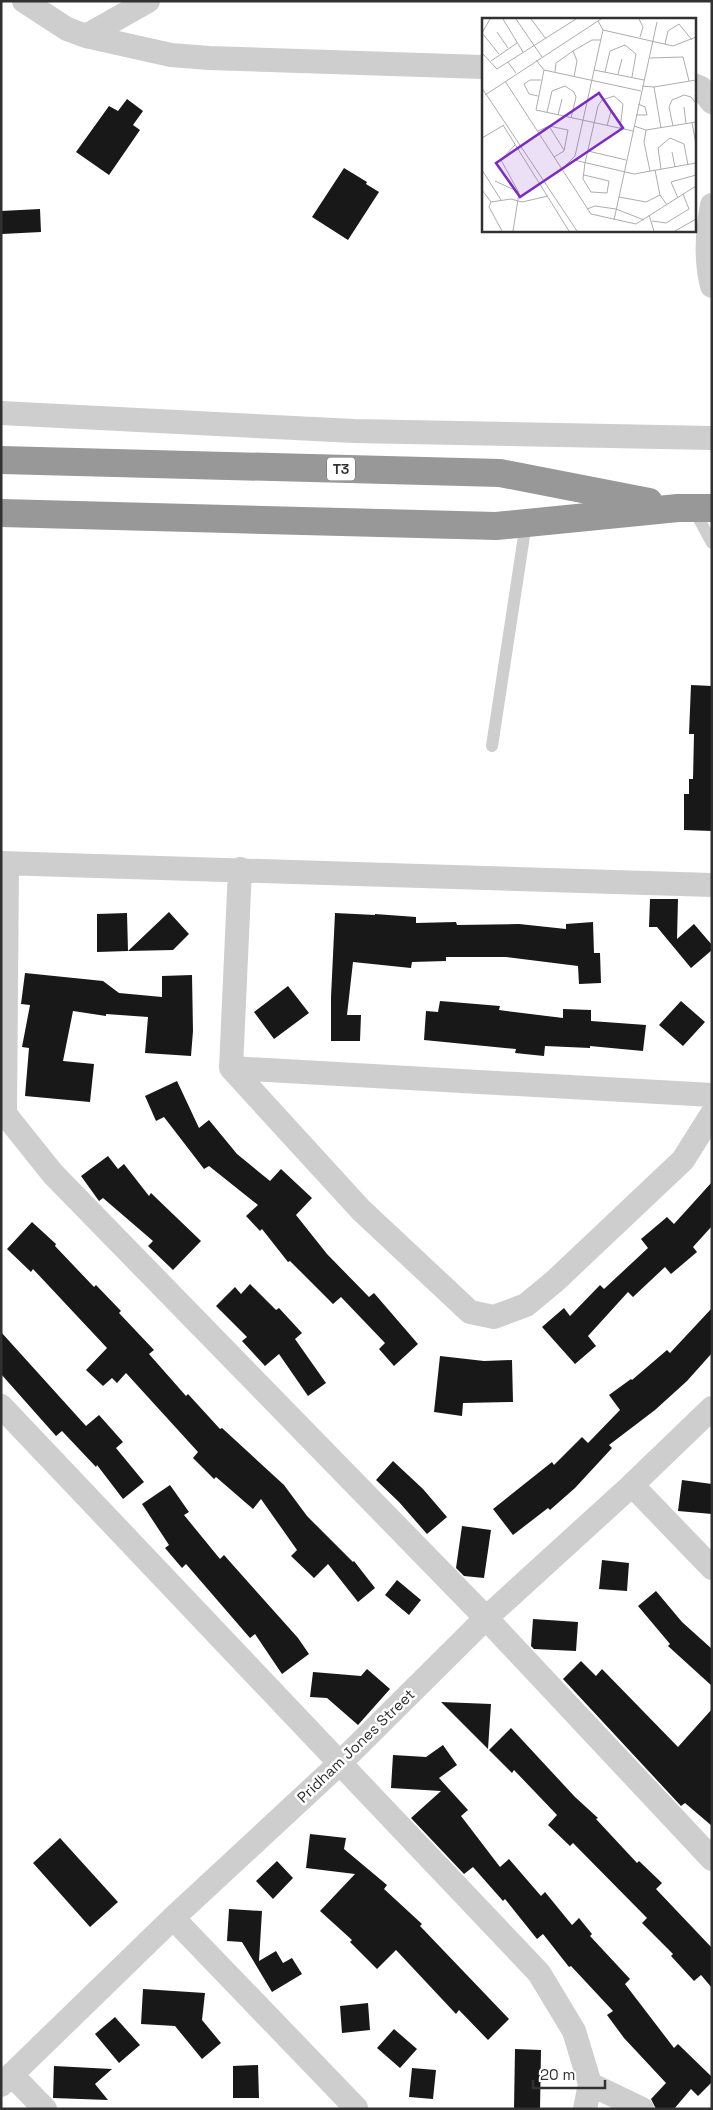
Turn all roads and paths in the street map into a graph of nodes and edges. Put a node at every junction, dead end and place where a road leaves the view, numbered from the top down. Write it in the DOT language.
graph roads {
  1 [pos="24,1"];
  2 [pos="148,1"];
  3 [pos="86,36"];
  4 [pos="482,67"];
  5 [pos="696,86"];
  6 [pos="712,102"];
  7 [pos="712,205"];
  8 [pos="712,286"];
  9 [pos="1,413"];
  10 [pos="712,438"];
  11 [pos="1,460"];
  12 [pos="694,508"];
  13 [pos="1,512"];
  14 [pos="526,523"];
  15 [pos="712,543"];
  16 [pos="492,746"];
  17 [pos="4,864"];
  18 [pos="240,869"];
  19 [pos="712,885"];
  20 [pos="231,1068"];
  21 [pos="712,1095"];
  22 [pos="712,1114"];
  23 [pos="3,1116"];
  24 [pos="1,1406"];
  25 [pos="712,1408"];
  26 [pos="632,1485"];
  27 [pos="712,1568"];
  28 [pos="486,1618"];
  29 [pos="339,1764"];
  30 [pos="712,1859"];
  31 [pos="173,1918"];
  32 [pos="7,2080"];
  33 [pos="590,2084"];
  34 [pos="356,2108"];
  35 [pos="45,2109"];
  36 [pos="585,2109"];
  37 [pos="642,2109"];
  1 -- 3 [label="street"];
  2 -- 3 [label="street"];
  3 -- 4 [label="street"];
  5 -- 6 [label="street"];
  7 -- 8 [label="street"];
  9 -- 10 [label="street"];
  11 -- 12 [label="highway, T3"];
  12 -- 14 [label="highway"];
  12 -- 15 [label="lane"];
  13 -- 14 [label="highway"];
  14 -- 16 [label="lane"];
  17 -- 18 [label="street"];
  17 -- 23 [label="street"];
  18 -- 19 [label="street"];
  18 -- 20 [label="street"];
  20 -- 21 [label="street"];
  20 -- 22 [label="street"];
  23 -- 28 [label="street"];
  24 -- 29 [label="street"];
  25 -- 26 [label="street, Pridham Jones Street"];
  26 -- 27 [label="street"];
  26 -- 28 [label="street, Pridham Jones Street"];
  28 -- 29 [label="street, Pridham Jones Street"];
  28 -- 30 [label="street"];
  29 -- 31 [label="street, Pridham Jones Street"];
  29 -- 33 [label="street"];
  31 -- 32 [label="street, Pridham Jones Street"];
  31 -- 34 [label="street"];
  32 -- 35 [label="street"];
  33 -- 36 [label="street"];
  33 -- 37 [label="street"];
}
